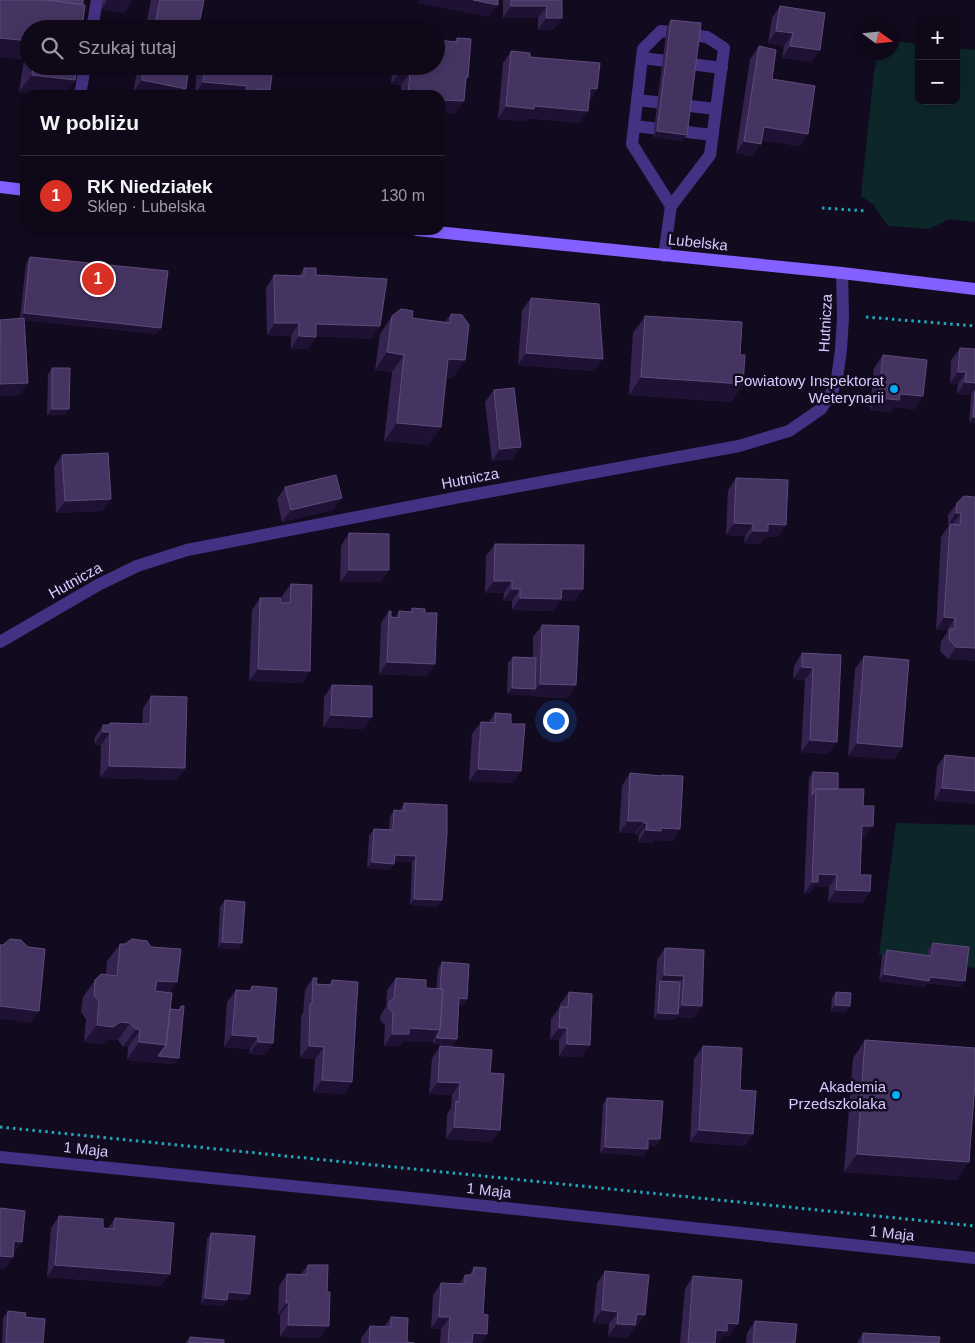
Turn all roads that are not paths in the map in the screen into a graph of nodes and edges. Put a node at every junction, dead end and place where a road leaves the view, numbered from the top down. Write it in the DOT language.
graph roads {
  1 [pos="97,0"];
  2 [pos="94,20"];
  3 [pos="642,58"];
  4 [pos="722,68"];
  5 [pos="83,75"];
  6 [pos="81,90"];
  7 [pos="637,100"];
  8 [pos="716,109"];
  9 [pos="634,126"];
  10 [pos="713,135"];
  11 [pos="0,187"];
  12 [pos="20,189"];
  13 [pos="670,206"];
  14 [pos="445,233"];
  15 [pos="664,256"];
  16 [pos="842,273"];
  17 [pos="975,289"];
  18 [pos="0,642"];
  19 [pos="0,1157"];
  20 [pos="975,1258"];
  1 -- 2 [label="street"];
  3 -- 4 [label="street"];
  3 -- 4 [label="street"];
  3 -- 7 [label="street"];
  4 -- 8 [label="street"];
  5 -- 6 [label="street"];
  7 -- 8 [label="street"];
  7 -- 9 [label="street"];
  8 -- 10 [label="street"];
  9 -- 10 [label="street"];
  9 -- 13 [label="street"];
  10 -- 13 [label="street"];
  11 -- 12 [label="main road"];
  13 -- 15 [label="street"];
  14 -- 15 [label="main road, Lubelska"];
  15 -- 16 [label="main road, Lubelska"];
  16 -- 17 [label="main road, Lubelska"];
  16 -- 18 [label="street, Hutnicza"];
  19 -- 20 [label="street, 1 Maja"];
}
